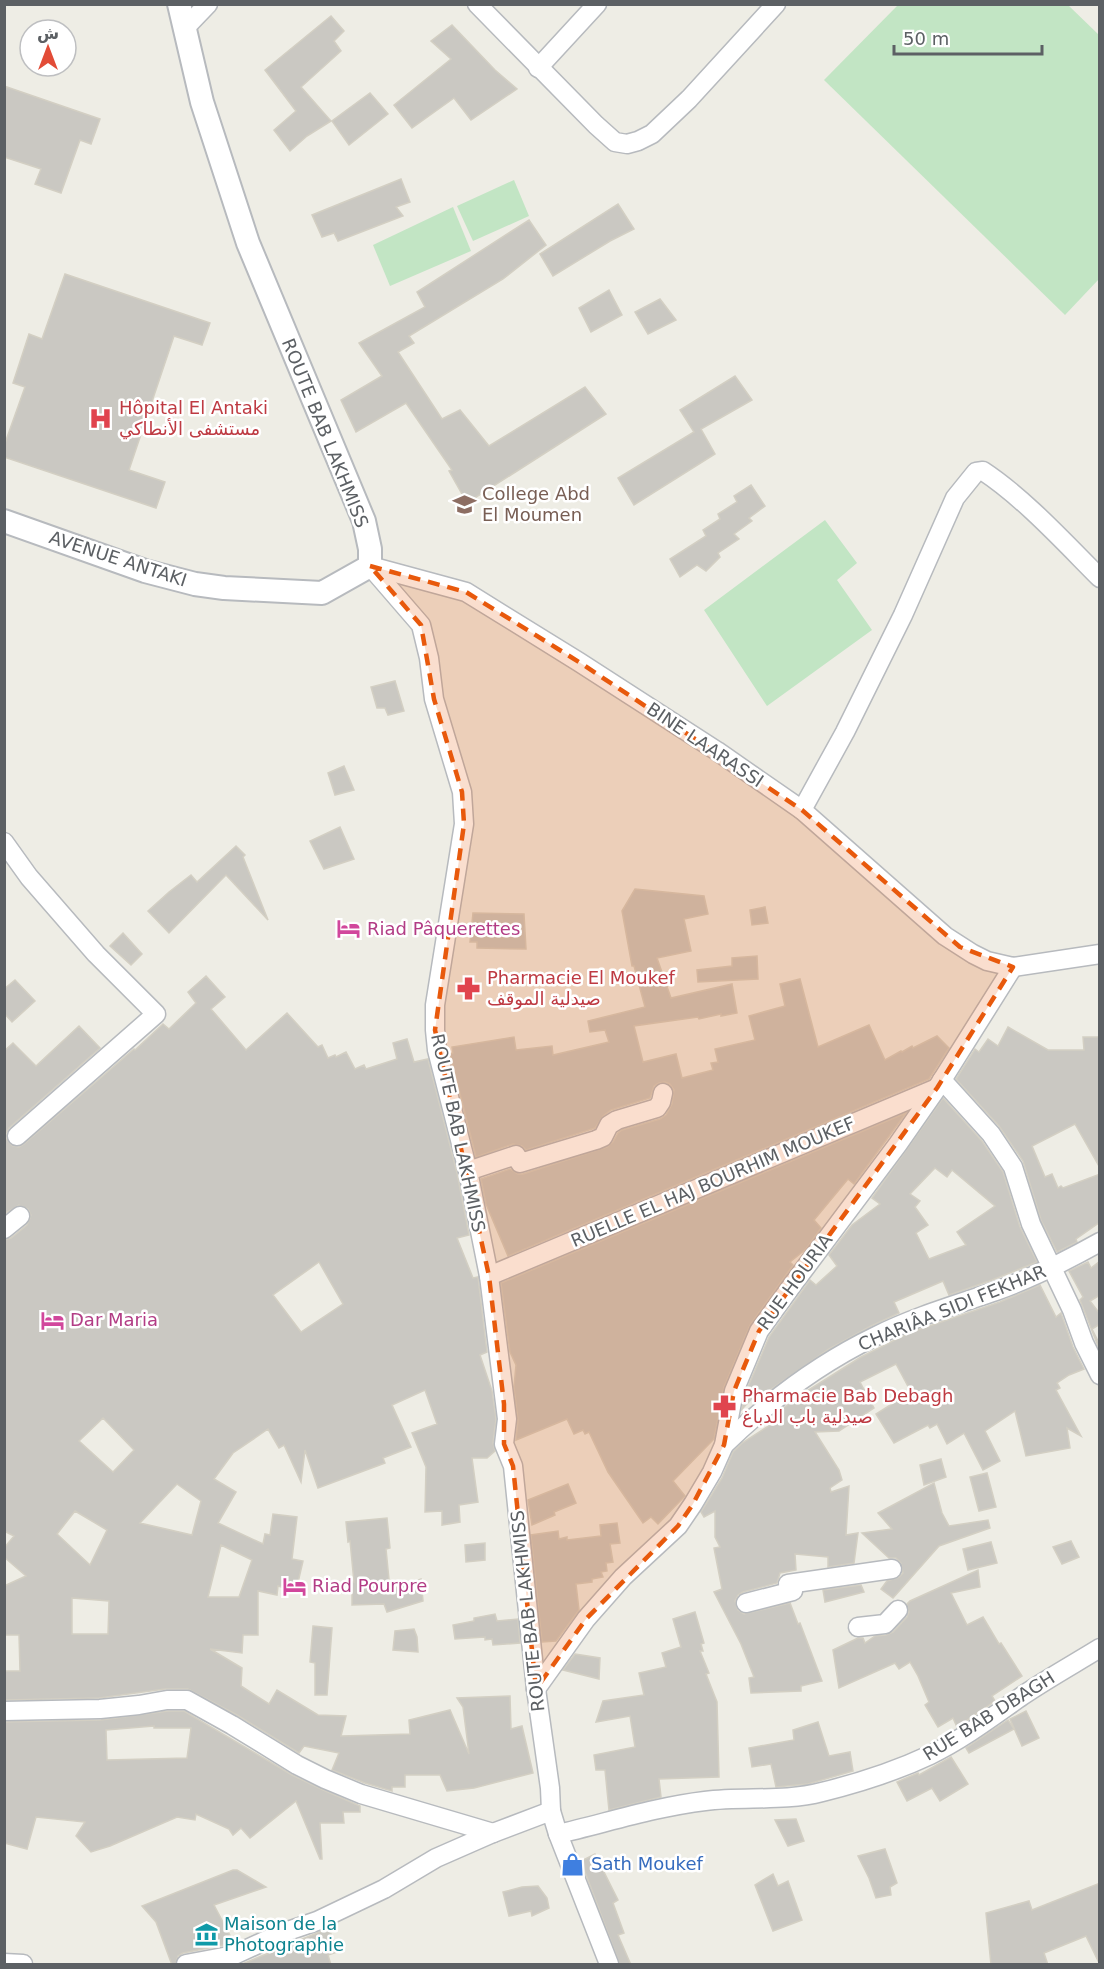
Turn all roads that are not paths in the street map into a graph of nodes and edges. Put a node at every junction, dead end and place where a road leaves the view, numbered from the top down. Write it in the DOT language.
graph roads {
  1 [pos="179,4"];
  2 [pos="208,4"];
  3 [pos="477,4"];
  4 [pos="597,4"];
  5 [pos="776,4"];
  6 [pos="184,30"];
  7 [pos="538,68"];
  8 [pos="4,521"];
  9 [pos="370,566"];
  10 [pos="1100,579"];
  11 [pos="802,810"];
  12 [pos="4,842"];
  13 [pos="1100,954"];
  14 [pos="1013,967"];
  15 [pos="940,1084"];
  16 [pos="663,1093"];
  17 [pos="17,1136"];
  18 [pos="468,1171"];
  19 [pos="20,1216"];
  20 [pos="4,1229"];
  21 [pos="1100,1242"];
  22 [pos="1051,1269"];
  23 [pos="489,1276"];
  24 [pos="1100,1375"];
  25 [pos="724,1445"];
  26 [pos="892,1569"];
  27 [pos="746,1603"];
  28 [pos="898,1610"];
  29 [pos="858,1627"];
  30 [pos="1100,1648"];
  31 [pos="536,1689"];
  32 [pos="4,1711"];
  33 [pos="551,1811"];
  34 [pos="493,1833"];
  35 [pos="558,1834"];
  36 [pos="4,1963"];
  37 [pos="23,1965"];
  38 [pos="186,1965"];
  39 [pos="609,1965"];
  1 -- 6 [label="street, ROUTE BAB LAKHMISS"];
  2 -- 6 [label="street"];
  3 -- 7 [label="street"];
  4 -- 7 [label="street"];
  5 -- 7 [label="street"];
  6 -- 9 [label="street, ROUTE BAB LAKHMISS"];
  8 -- 9 [label="street, AVENUE ANTAKI"];
  9 -- 11 [label="street, BINE LAARASSI"];
  9 -- 18 [label="street, ROUTE BAB LAKHMISS"];
  10 -- 11 [label="street"];
  11 -- 14 [label="street, BINE LAARASSI"];
  12 -- 17 [label="street"];
  13 -- 14 [label="street"];
  14 -- 15 [label="street, RUE HOURIA"];
  15 -- 22 [label="street"];
  15 -- 23 [label="street, RUELLE EL HAJ BOURHIM MOUKEF"];
  15 -- 25 [label="street, RUE HOURIA"];
  16 -- 18 [label="street"];
  18 -- 23 [label="street, ROUTE BAB LAKHMISS"];
  19 -- 20 [label="street"];
  21 -- 22 [label="street, CHARIÂA SIDI FEKHAR"];
  22 -- 24 [label="street"];
  22 -- 25 [label="street, CHARIÂA SIDI FEKHAR"];
  23 -- 31 [label="street, ROUTE BAB LAKHMISS"];
  25 -- 31 [label="street, RUE HOURIA"];
  26 -- 27 [label="street"];
  28 -- 29 [label="street"];
  30 -- 35 [label="street, RUE BAB DBAGH"];
  31 -- 33 [label="street, ROUTE BAB LAKHMISS"];
  32 -- 34 [label="street"];
  33 -- 34 [label="street"];
  33 -- 35 [label="street, ROUTE BAB LAKHMISS"];
  34 -- 38 [label="street"];
  35 -- 39 [label="street, ROUTE BAB LAKHMISS"];
  36 -- 37 [label="street"];
}
